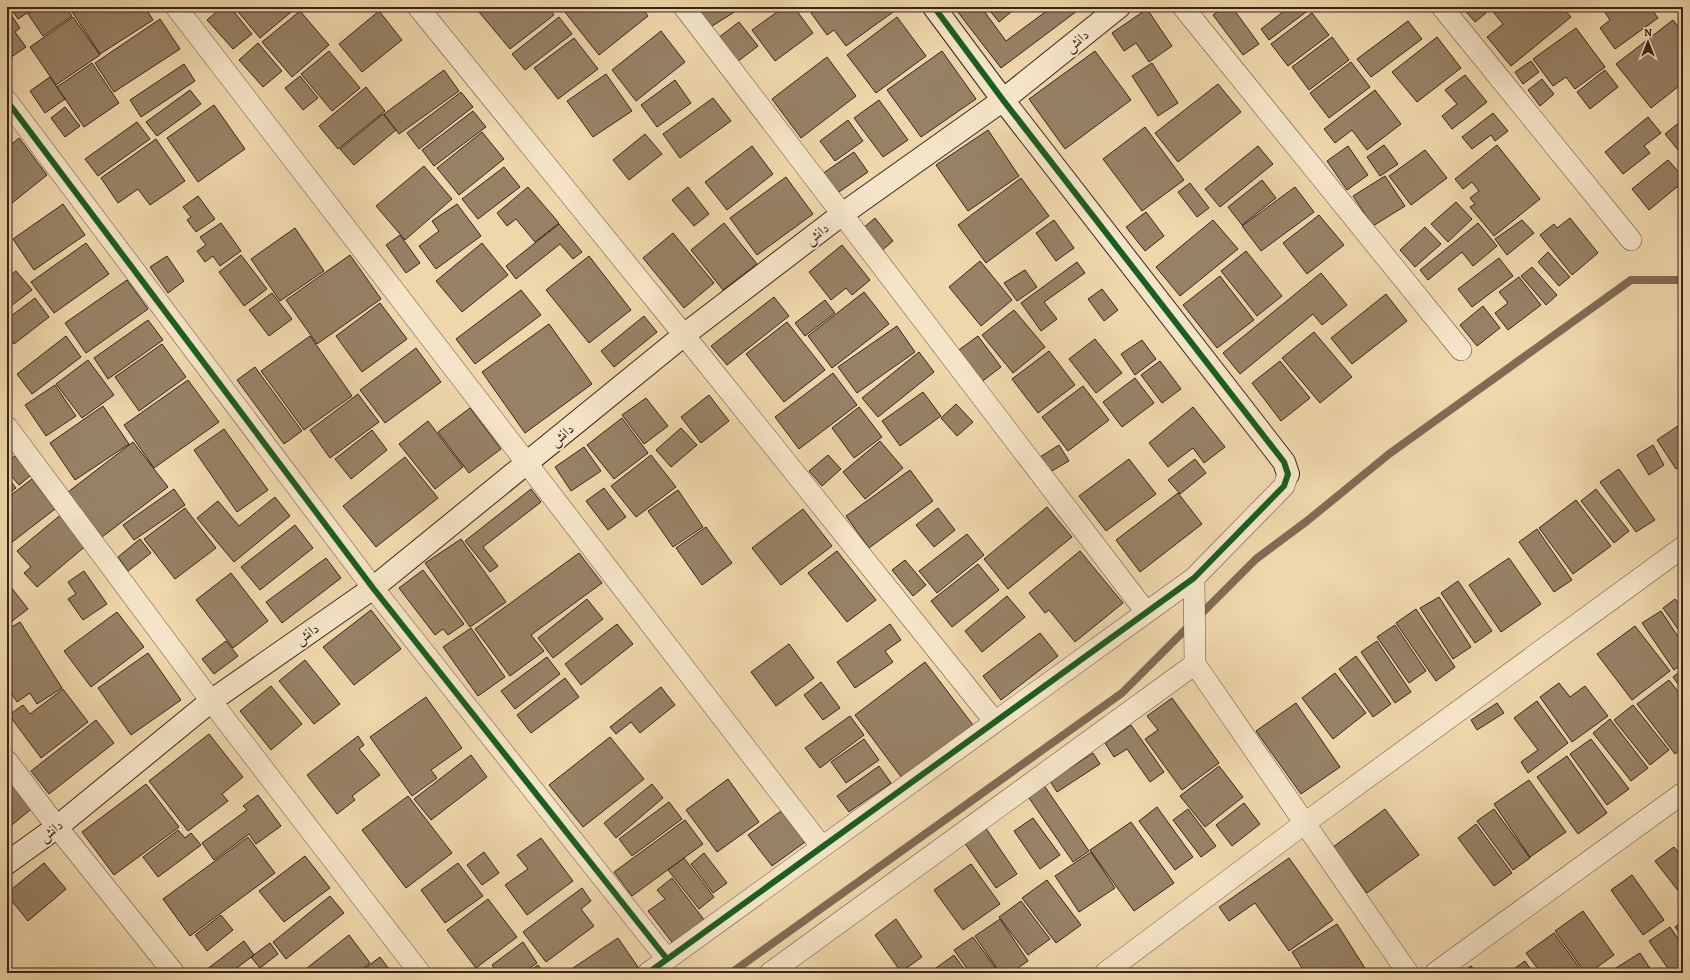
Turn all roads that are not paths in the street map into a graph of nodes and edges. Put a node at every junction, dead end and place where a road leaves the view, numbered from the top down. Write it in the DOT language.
graph roads {
  1 [pos="176,7"];
  2 [pos="418,7"];
  3 [pos="684,7"];
  4 [pos="934,7"];
  5 [pos="1119,7"];
  6 [pos="1183,7"];
  7 [pos="1442,7"];
  8 [pos="1003,100"];
  9 [pos="7,101"];
  10 [pos="841,215"];
  11 [pos="1632,240"];
  12 [pos="684,335"];
  13 [pos="1461,350"];
  14 [pos="7,427"];
  15 [pos="527,464"];
  16 [pos="1288,474"];
  17 [pos="1683,547"];
  18 [pos="1194,578"];
  19 [pos="373,588"];
  20 [pos="1146,612"];
  21 [pos="1195,664"];
  22 [pos="210,701"];
  23 [pos="994,722"];
  24 [pos="7,761"];
  25 [pos="1683,793"];
  26 [pos="1305,823"];
  27 [pos="57,827"];
  28 [pos="822,847"];
  29 [pos="7,863"];
  30 [pos="667,959"];
  31 [pos="174,973"];
  32 [pos="420,973"];
  33 [pos="648,973"];
  34 [pos="770,973"];
  35 [pos="1105,973"];
  36 [pos="1408,973"];
  37 [pos="1435,973"];
  1 -- 15 [label="street"];
  2 -- 12 [label="street"];
  3 -- 10 [label="street"];
  4 -- 8 [label="main road"];
  5 -- 8 [label="main road, دانش"];
  6 -- 13 [label="street"];
  7 -- 11 [label="street"];
  8 -- 10 [label="main road, دانش"];
  8 -- 16 [label="main road"];
  9 -- 19 [label="street"];
  10 -- 12 [label="main road, دانش"];
  10 -- 20 [label="street"];
  12 -- 15 [label="main road, دانش"];
  12 -- 23 [label="street"];
  14 -- 22 [label="street"];
  15 -- 19 [label="main road, دانش"];
  15 -- 28 [label="street"];
  16 -- 18 [label="street"];
  17 -- 26 [label="street"];
  18 -- 20 [label="street"];
  18 -- 21 [label="street"];
  19 -- 22 [label="main road, دانش"];
  19 -- 30 [label="street"];
  20 -- 23 [label="street"];
  21 -- 26 [label="street"];
  21 -- 34 [label="street"];
  22 -- 27 [label="main road, دانش"];
  22 -- 32 [label="street"];
  23 -- 28 [label="street"];
  24 -- 27 [label="street"];
  25 -- 37 [label="street"];
  26 -- 35 [label="street"];
  26 -- 36 [label="street"];
  27 -- 29 [label="main road, دانش"];
  27 -- 31 [label="street"];
  28 -- 30 [label="street"];
  30 -- 33 [label="street"];
}
